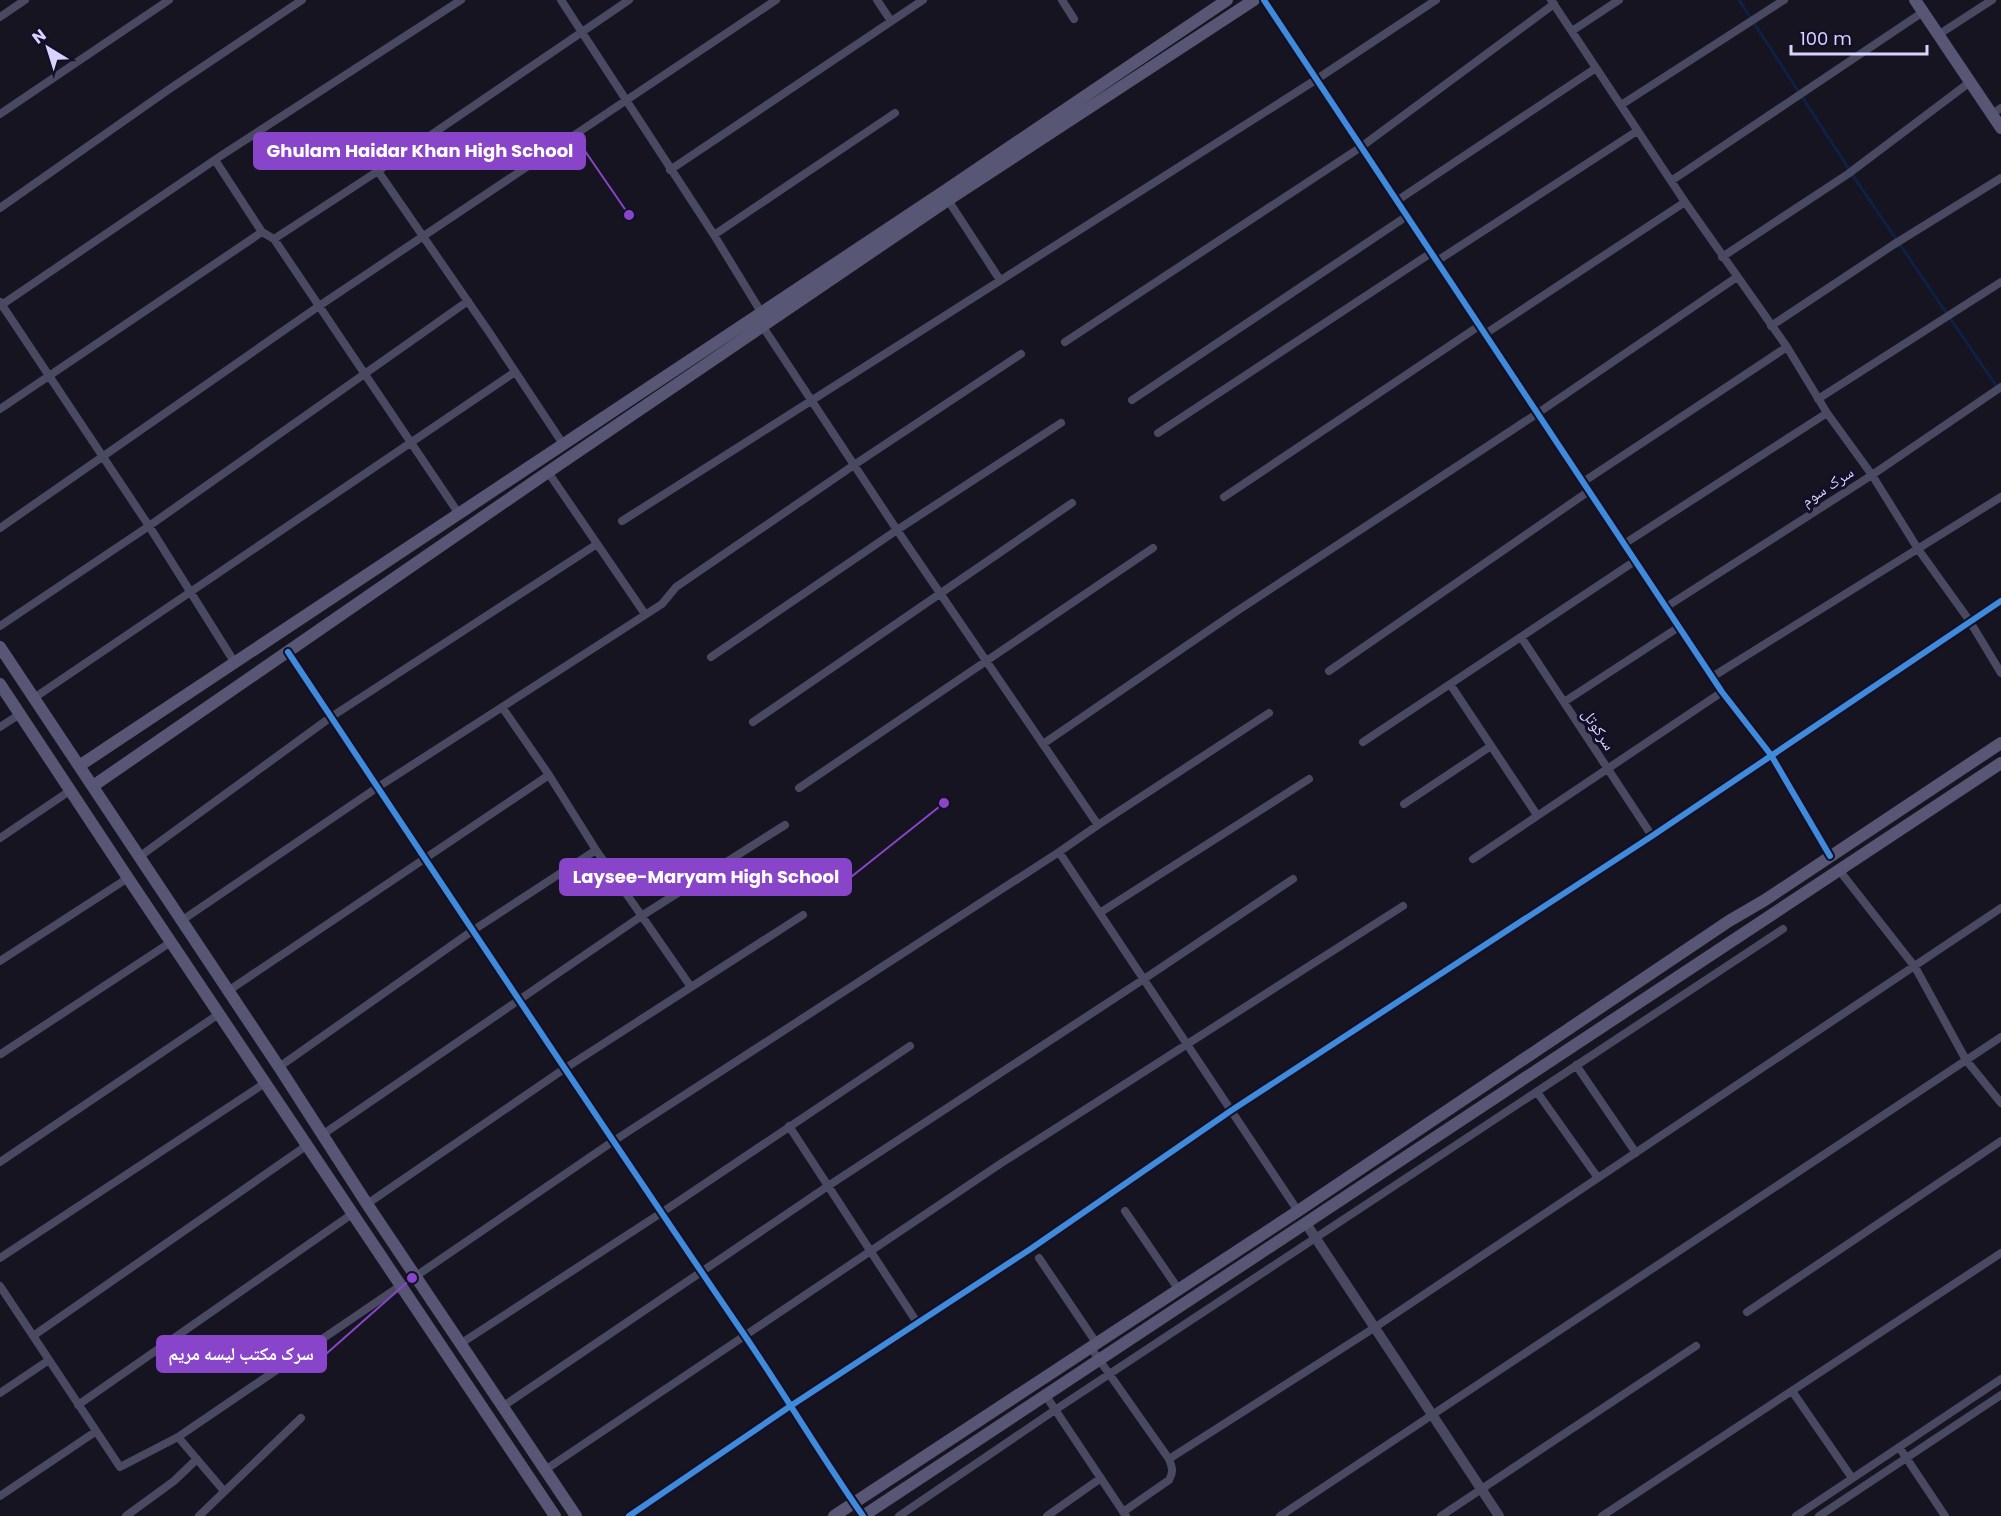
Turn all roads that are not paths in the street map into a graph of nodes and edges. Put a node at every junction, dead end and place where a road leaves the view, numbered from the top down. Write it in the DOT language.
graph roads {
  1 [pos="25,0"];
  2 [pos="169,0"];
  3 [pos="302,0"];
  4 [pos="460,0"];
  5 [pos="561,0"];
  6 [pos="629,0"];
  7 [pos="776,0"];
  8 [pos="876,0"];
  9 [pos="923,0"];
  10 [pos="1062,0"];
  11 [pos="1227,0"];
  12 [pos="1254,0"];
  13 [pos="1264,0"];
  14 [pos="1436,0"];
  15 [pos="1619,0"];
  16 [pos="1784,0"];
  17 [pos="1915,0"];
  18 [pos="1992,0"];
  19 [pos="1553,2"];
  20 [pos="447,4"];
  21 [pos="1923,12"];
  22 [pos="0,17"];
  23 [pos="1074,19"];
  24 [pos="891,21"];
  25 [pos="582,31"];
  26 [pos="1572,31"];
  27 [pos="1938,35"];
  28 [pos="1596,68"];
  29 [pos="1317,79"];
  30 [pos="1970,82"];
  31 [pos="626,101"];
  32 [pos="1621,105"];
  33 [pos="1996,111"];
  34 [pos="895,113"];
  35 [pos="0,114"];
  36 [pos="2001,128"];
  37 [pos="1637,131"];
  38 [pos="1361,147"];
  39 [pos="215,160"];
  40 [pos="670,170"];
  41 [pos="378,171"];
  42 [pos="2001,178"];
  43 [pos="1671,181"];
  44 [pos="948,200"];
  45 [pos="1398,201"];
  46 [pos="1685,202"];
  47 [pos="0,208"];
  48 [pos="1407,216"];
  49 [pos="262,232"];
  50 [pos="424,235"];
  51 [pos="714,235"];
  52 [pos="274,239"];
  53 [pos="1431,253"];
  54 [pos="1722,257"];
  55 [pos="1437,261"];
  56 [pos="1737,277"];
  57 [pos="1000,280"];
  58 [pos="2001,282"];
  59 [pos="468,300"];
  60 [pos="0,304"];
  61 [pos="320,306"];
  62 [pos="761,312"];
  63 [pos="1771,326"];
  64 [pos="763,327"];
  65 [pos="1482,330"];
  66 [pos="1065,342"];
  67 [pos="1787,347"];
  68 [pos="1021,354"];
  69 [pos="683,364"];
  70 [pos="515,372"];
  71 [pos="365,375"];
  72 [pos="690,376"];
  73 [pos="50,377"];
  74 [pos="2001,387"];
  75 [pos="1818,399"];
  76 [pos="813,400"];
  77 [pos="1132,400"];
  78 [pos="0,409"];
  79 [pos="1538,413"];
  80 [pos="1827,413"];
  81 [pos="1061,423"];
  82 [pos="1158,433"];
  83 [pos="411,441"];
  84 [pos="563,444"];
  85 [pos="103,457"];
  86 [pos="854,465"];
  87 [pos="548,472"];
  88 [pos="1872,475"];
  89 [pos="1583,482"];
  90 [pos="1589,491"];
  91 [pos="1224,497"];
  92 [pos="2001,497"];
  93 [pos="1072,503"];
  94 [pos="459,514"];
  95 [pos="622,520"];
  96 [pos="149,526"];
  97 [pos="0,528"];
  98 [pos="897,530"];
  99 [pos="597,544"];
  100 [pos="1624,544"];
  101 [pos="1153,548"];
  102 [pos="1918,549"];
  103 [pos="1635,561"];
  104 [pos="190,592"];
  105 [pos="941,594"];
  106 [pos="2001,601"];
  107 [pos="1666,607"];
  108 [pos="645,614"];
  109 [pos="1969,620"];
  110 [pos="0,626"];
  111 [pos="1679,627"];
  112 [pos="1521,637"];
  113 [pos="0,647"];
  114 [pos="288,652"];
  115 [pos="711,657"];
  116 [pos="987,661"];
  117 [pos="235,663"];
  118 [pos="1329,671"];
  119 [pos="2001,673"];
  120 [pos="1712,677"];
  121 [pos="0,684"];
  122 [pos="1450,684"];
  123 [pos="1722,692"];
  124 [pos="34,698"];
  125 [pos="1564,702"];
  126 [pos="502,707"];
  127 [pos="1269,713"];
  128 [pos="20,714"];
  129 [pos="331,717"];
  130 [pos="753,722"];
  131 [pos="0,728"];
  132 [pos="1363,742"];
  133 [pos="2001,743"];
  134 [pos="1043,744"];
  135 [pos="1491,746"];
  136 [pos="1771,755"];
  137 [pos="2001,763"];
  138 [pos="80,766"];
  139 [pos="1607,769"];
  140 [pos="549,775"];
  141 [pos="1309,779"];
  142 [pos="93,786"];
  143 [pos="378,788"];
  144 [pos="799,788"];
  145 [pos="70,790"];
  146 [pos="1404,804"];
  147 [pos="1537,815"];
  148 [pos="785,825"];
  149 [pos="1098,825"];
  150 [pos="1652,836"];
  151 [pos="0,838"];
  152 [pos="596,850"];
  153 [pos="1059,852"];
  154 [pos="1830,856"];
  155 [pos="139,857"];
  156 [pos="1473,858"];
  157 [pos="425,860"];
  158 [pos="1839,870"];
  159 [pos="128,878"];
  160 [pos="1293,879"];
  161 [pos="1765,900"];
  162 [pos="1403,906"];
  163 [pos="2001,908"];
  164 [pos="1101,912"];
  165 [pos="1774,913"];
  166 [pos="643,915"];
  167 [pos="803,915"];
  168 [pos="181,921"];
  169 [pos="1730,921"];
  170 [pos="1783,930"];
  171 [pos="472,931"];
  172 [pos="1737,936"];
  173 [pos="171,942"];
  174 [pos="0,961"];
  175 [pos="1915,967"];
  176 [pos="1144,979"];
  177 [pos="691,987"];
  178 [pos="228,991"];
  179 [pos="519,1001"];
  180 [pos="219,1014"];
  181 [pos="2001,1037"];
  182 [pos="1187,1044"];
  183 [pos="910,1046"];
  184 [pos="1,1054"];
  185 [pos="1966,1060"];
  186 [pos="1576,1065"];
  187 [pos="279,1067"];
  188 [pos="564,1070"];
  189 [pos="265,1083"];
  190 [pos="1537,1092"];
  191 [pos="2001,1103"];
  192 [pos="1232,1110"];
  193 [pos="789,1126"];
  194 [pos="322,1135"];
  195 [pos="2001,1141"];
  196 [pos="612,1142"];
  197 [pos="306,1146"];
  198 [pos="1636,1153"];
  199 [pos="0,1162"];
  200 [pos="1598,1178"];
  201 [pos="828,1186"];
  202 [pos="367,1204"];
  203 [pos="1125,1211"];
  204 [pos="1298,1211"];
  205 [pos="661,1213"];
  206 [pos="352,1214"];
  207 [pos="1307,1225"];
  208 [pos="1316,1238"];
  209 [pos="1241,1249"];
  210 [pos="871,1251"];
  211 [pos="2001,1254"];
  212 [pos="402,1255"];
  213 [pos="0,1258"];
  214 [pos="1039,1258"];
  215 [pos="1251,1262"];
  216 [pos="386,1265"];
  217 [pos="701,1272"];
  218 [pos="1206,1272"];
  219 [pos="416,1276"];
  220 [pos="1214,1285"];
  221 [pos="0,1286"];
  222 [pos="400,1286"];
  223 [pos="1179,1290"];
  224 [pos="3,1297"];
  225 [pos="432,1300"];
  226 [pos="416,1310"];
  227 [pos="1748,1312"];
  228 [pos="918,1324"];
  229 [pos="1374,1328"];
  230 [pos="745,1335"];
  231 [pos="33,1336"];
  232 [pos="460,1344"];
  233 [pos="1094,1346"];
  234 [pos="1696,1346"];
  235 [pos="49,1360"];
  236 [pos="1100,1361"];
  237 [pos="1110,1374"];
  238 [pos="2001,1379"];
  239 [pos="1792,1391"];
  240 [pos="0,1393"];
  241 [pos="2001,1395"];
  242 [pos="1046,1396"];
  243 [pos="78,1405"];
  244 [pos="502,1407"];
  245 [pos="789,1407"];
  246 [pos="1056,1410"];
  247 [pos="1432,1415"];
  248 [pos="301,1418"];
  249 [pos="95,1432"];
  250 [pos="178,1437"];
  251 [pos="1899,1447"];
  252 [pos="1907,1458"];
  253 [pos="197,1459"];
  254 [pos="1169,1459"];
  255 [pos="1867,1468"];
  256 [pos="545,1470"];
  257 [pos="1852,1478"];
  258 [pos="1101,1479"];
  259 [pos="1875,1480"];
  260 [pos="1481,1489"];
  261 [pos="224,1491"];
  262 [pos="0,1496"];
  263 [pos="854,1503"];
  264 [pos="1125,1514"];
  265 [pos="126,1516"];
  266 [pos="199,1516"];
  267 [pos="555,1516"];
  268 [pos="576,1516"];
  269 [pos="629,1516"];
  270 [pos="834,1516"];
  271 [pos="863,1516"];
  272 [pos="899,1516"];
  273 [pos="1047,1516"];
  274 [pos="1280,1516"];
  275 [pos="1441,1516"];
  276 [pos="1499,1516"];
  277 [pos="1602,1516"];
  278 [pos="1796,1516"];
  279 [pos="1819,1516"];
  280 [pos="1945,1516"];
  1 -- 22 [label="street"];
  2 -- 35 [label="street"];
  3 -- 47 [label="street"];
  4 -- 20 [label="street"];
  5 -- 25 [label="street"];
  6 -- 25 [label="street"];
  7 -- 31 [label="street"];
  8 -- 24 [label="street"];
  9 -- 24 [label="street"];
  10 -- 23 [label="street"];
  11 -- 62 [label="main road"];
  12 -- 44 [label="main road"];
  13 -- 29 [label="street"];
  14 -- 29 [label="street"];
  15 -- 26 [label="street"];
  16 -- 32 [label="street"];
  17 -- 21 [label="main road"];
  18 -- 27 [label="street"];
  19 -- 26 [label="street"];
  19 -- 38 [label="street"];
  20 -- 39 [label="street"];
  21 -- 27 [label="main road"];
  21 -- 43 [label="street"];
  24 -- 40 [label="street"];
  25 -- 31 [label="street"];
  25 -- 41 [label="street"];
  26 -- 28 [label="street"];
  27 -- 30 [label="main road"];
  28 -- 32 [label="street"];
  28 -- 45 [label="street"];
  29 -- 38 [label="street"];
  29 -- 57 [label="street"];
  30 -- 33 [label="main road"];
  30 -- 54 [label="street"];
  31 -- 40 [label="street"];
  31 -- 50 [label="street"];
  32 -- 37 [label="street"];
  33 -- 36 [label="main road"];
  34 -- 51 [label="street"];
  37 -- 43 [label="street"];
  37 -- 55 [label="street"];
  38 -- 45 [label="street"];
  38 -- 66 [label="street"];
  39 -- 49 [label="street"];
  39 -- 60 [label="street"];
  40 -- 51 [label="street"];
  41 -- 50 [label="street"];
  41 -- 52 [label="street"];
  42 -- 63 [label="street"];
  43 -- 46 [label="street"];
  44 -- 57 [label="street"];
  44 -- 64 [label="main road"];
  45 -- 48 [label="street"];
  46 -- 54 [label="street"];
  46 -- 65 [label="street"];
  48 -- 53 [label="street"];
  48 -- 77 [label="street"];
  49 -- 52 [label="street"];
  49 -- 73 [label="street"];
  50 -- 59 [label="street"];
  50 -- 61 [label="street"];
  51 -- 62 [label="street"];
  52 -- 61 [label="street"];
  53 -- 55 [label="street"];
  53 -- 82 [label="street"];
  54 -- 56 [label="street"];
  55 -- 65 [label="street"];
  56 -- 63 [label="street"];
  56 -- 79 [label="street"];
  57 -- 76 [label="street"];
  58 -- 75 [label="street"];
  59 -- 70 [label="street"];
  59 -- 71 [label="street"];
  60 -- 73 [label="street"];
  61 -- 71 [label="street"];
  61 -- 85 [label="street"];
  62 -- 69 [label="main road"];
  63 -- 67 [label="street"];
  64 -- 72 [label="main road"];
  64 -- 76 [label="street"];
  65 -- 79 [label="street"];
  65 -- 91 [label="street"];
  67 -- 75 [label="street"];
  67 -- 89 [label="street"];
  68 -- 86 [label="street"];
  69 -- 72 [label="main road"];
  69 -- 84 [label="main road"];
  70 -- 83 [label="street"];
  70 -- 84 [label="street"];
  71 -- 83 [label="street"];
  71 -- 96 [label="street"];
  72 -- 87 [label="main road"];
  73 -- 78 [label="street"];
  73 -- 85 [label="street"];
  74 -- 88 [label="street, سرک سوم"];
  75 -- 80 [label="street"];
  76 -- 86 [label="street"];
  76 -- 95 [label="street"];
  79 -- 89 [label="street"];
  79 -- 134 [label="street"];
  80 -- 88 [label="street"];
  80 -- 100 [label="street"];
  81 -- 98 [label="street"];
  83 -- 94 [label="street"];
  83 -- 104 [label="street"];
  84 -- 94 [label="main road"];
  85 -- 96 [label="street"];
  85 -- 97 [label="street"];
  86 -- 98 [label="street"];
  86 -- 108 [label="street"];
  87 -- 99 [label="street"];
  87 -- 114 [label="main road"];
  88 -- 102 [label="street"];
  88 -- 107 [label="street, سرک سوم"];
  89 -- 90 [label="street"];
  90 -- 100 [label="street"];
  90 -- 118 [label="street"];
  92 -- 102 [label="street"];
  93 -- 105 [label="street"];
  94 -- 117 [label="main road"];
  96 -- 104 [label="street"];
  96 -- 110 [label="street"];
  98 -- 105 [label="street"];
  98 -- 115 [label="street"];
  99 -- 108 [label="street"];
  99 -- 129 [label="street"];
  100 -- 103 [label="street"];
  101 -- 116 [label="street"];
  102 -- 109 [label="street"];
  102 -- 120 [label="street"];
  103 -- 107 [label="street"];
  103 -- 112 [label="street"];
  104 -- 117 [label="street"];
  104 -- 124 [label="street"];
  105 -- 116 [label="street"];
  105 -- 130 [label="street"];
  106 -- 109 [label="street"];
  107 -- 111 [label="street"];
  108 -- 126 [label="street"];
  109 -- 119 [label="street"];
  109 -- 136 [label="street"];
  111 -- 120 [label="street"];
  111 -- 125 [label="street"];
  112 -- 122 [label="street"];
  112 -- 125 [label="street, سرکوتل"];
  113 -- 124 [label="main road"];
  114 -- 129 [label="street"];
  114 -- 142 [label="main road"];
  116 -- 134 [label="street"];
  116 -- 144 [label="street"];
  117 -- 138 [label="main road"];
  120 -- 123 [label="street"];
  121 -- 128 [label="main road"];
  122 -- 132 [label="street"];
  122 -- 135 [label="street"];
  123 -- 136 [label="street"];
  123 -- 139 [label="street"];
  124 -- 138 [label="main road"];
  125 -- 139 [label="street, سرکوتل"];
  126 -- 140 [label="street"];
  126 -- 143 [label="street"];
  127 -- 149 [label="street"];
  128 -- 131 [label="street"];
  128 -- 145 [label="main road"];
  129 -- 143 [label="street"];
  129 -- 155 [label="street"];
  133 -- 154 [label="main road"];
  134 -- 149 [label="street"];
  135 -- 146 [label="street"];
  135 -- 147 [label="street"];
  136 -- 150 [label="street"];
  136 -- 154 [label="street"];
  137 -- 158 [label="main road"];
  138 -- 142 [label="main road"];
  139 -- 147 [label="street"];
  139 -- 150 [label="street, سرکوتل"];
  140 -- 152 [label="street"];
  140 -- 157 [label="street"];
  141 -- 164 [label="street"];
  142 -- 155 [label="main road"];
  143 -- 157 [label="street"];
  143 -- 168 [label="street"];
  145 -- 151 [label="street"];
  145 -- 159 [label="main road"];
  147 -- 156 [label="street"];
  148 -- 166 [label="street"];
  149 -- 153 [label="street"];
  150 -- 192 [label="street"];
  152 -- 166 [label="street"];
  152 -- 171 [label="street"];
  153 -- 164 [label="street"];
  153 -- 196 [label="street"];
  154 -- 161 [label="main road"];
  155 -- 168 [label="main road"];
  157 -- 171 [label="street"];
  157 -- 178 [label="street"];
  158 -- 165 [label="main road"];
  158 -- 175 [label="street"];
  159 -- 173 [label="main road"];
  159 -- 174 [label="street"];
  160 -- 176 [label="street"];
  161 -- 165 [label="main road"];
  161 -- 169 [label="main road"];
  162 -- 182 [label="street"];
  163 -- 175 [label="street"];
  164 -- 176 [label="street"];
  165 -- 172 [label="main road"];
  166 -- 177 [label="street"];
  166 -- 179 [label="street"];
  167 -- 177 [label="street"];
  168 -- 178 [label="main road"];
  169 -- 172 [label="main road"];
  169 -- 204 [label="main road"];
  170 -- 186 [label="street"];
  171 -- 179 [label="street"];
  171 -- 187 [label="street"];
  172 -- 207 [label="main road"];
  173 -- 180 [label="main road"];
  173 -- 184 [label="street"];
  175 -- 185 [label="street"];
  175 -- 198 [label="street"];
  176 -- 182 [label="street"];
  176 -- 201 [label="street"];
  177 -- 188 [label="street"];
  178 -- 187 [label="main road"];
  179 -- 188 [label="street"];
  179 -- 194 [label="street"];
  180 -- 189 [label="main road"];
  180 -- 199 [label="street"];
  181 -- 185 [label="street"];
  182 -- 192 [label="street"];
  182 -- 210 [label="street"];
  183 -- 193 [label="street"];
  185 -- 191 [label="street"];
  185 -- 247 [label="street"];
  186 -- 190 [label="street"];
  186 -- 198 [label="street"];
  187 -- 194 [label="main road"];
  188 -- 196 [label="street"];
  188 -- 202 [label="street"];
  189 -- 197 [label="main road"];
  189 -- 213 [label="street"];
  190 -- 200 [label="street"];
  190 -- 208 [label="street"];
  192 -- 204 [label="street"];
  192 -- 228 [label="street"];
  193 -- 201 [label="street"];
  193 -- 205 [label="street"];
  194 -- 202 [label="main road"];
  195 -- 227 [label="street"];
  196 -- 205 [label="street"];
  196 -- 219 [label="street"];
  197 -- 206 [label="main road"];
  197 -- 231 [label="street"];
  198 -- 200 [label="street"];
  200 -- 229 [label="street"];
  201 -- 210 [label="street"];
  201 -- 217 [label="street"];
  202 -- 212 [label="main road"];
  203 -- 223 [label="street"];
  204 -- 209 [label="main road"];
  205 -- 217 [label="street"];
  205 -- 232 [label="street"];
  206 -- 216 [label="main road"];
  206 -- 243 [label="street"];
  207 -- 208 [label="street"];
  207 -- 215 [label="main road"];
  208 -- 229 [label="street"];
  208 -- 237 [label="street"];
  209 -- 215 [label="main road"];
  209 -- 218 [label="main road"];
  210 -- 228 [label="street"];
  210 -- 230 [label="street"];
  211 -- 239 [label="street"];
  212 -- 216 [label="main road"];
  212 -- 219 [label="main road"];
  214 -- 233 [label="street"];
  215 -- 220 [label="main road"];
  216 -- 222 [label="main road"];
  217 -- 230 [label="street"];
  217 -- 244 [label="street"];
  218 -- 220 [label="main road"];
  218 -- 223 [label="main road"];
  219 -- 225 [label="main road"];
  220 -- 236 [label="main road"];
  221 -- 224 [label="street"];
  222 -- 226 [label="main road"];
  222 -- 250 [label="street"];
  223 -- 233 [label="main road"];
  224 -- 231 [label="street"];
  225 -- 226 [label="main road"];
  225 -- 232 [label="main road"];
  226 -- 267 [label="main road"];
  228 -- 245 [label="street"];
  229 -- 247 [label="street"];
  229 -- 254 [label="street"];
  230 -- 245 [label="street"];
  230 -- 256 [label="street"];
  231 -- 235 [label="street"];
  232 -- 244 [label="main road"];
  233 -- 236 [label="street"];
  233 -- 263 [label="main road"];
  234 -- 260 [label="street"];
  235 -- 240 [label="street"];
  235 -- 243 [label="street"];
  236 -- 237 [label="street"];
  236 -- 242 [label="main road"];
  237 -- 246 [label="street"];
  237 -- 254 [label="street"];
  238 -- 251 [label="street"];
  239 -- 257 [label="street"];
  239 -- 277 [label="street"];
  241 -- 252 [label="street"];
  242 -- 246 [label="street"];
  242 -- 271 [label="main road"];
  243 -- 249 [label="street"];
  244 -- 256 [label="main road"];
  245 -- 263 [label="street"];
  245 -- 269 [label="street"];
  246 -- 258 [label="street"];
  246 -- 272 [label="street"];
  247 -- 260 [label="street"];
  247 -- 274 [label="street"];
  248 -- 261 [label="street"];
  249 -- 250 [label="street"];
  249 -- 262 [label="street"];
  250 -- 253 [label="street"];
  251 -- 252 [label="street"];
  251 -- 255 [label="street"];
  252 -- 259 [label="street"];
  252 -- 280 [label="street"];
  253 -- 261 [label="street"];
  253 -- 265 [label="street"];
  254 -- 264 [label="street"];
  255 -- 257 [label="street"];
  255 -- 259 [label="street"];
  256 -- 268 [label="main road"];
  257 -- 278 [label="street"];
  258 -- 264 [label="street"];
  258 -- 273 [label="street"];
  259 -- 279 [label="street"];
  260 -- 275 [label="street"];
  260 -- 276 [label="street"];
  261 -- 266 [label="street"];
  263 -- 270 [label="main road"];
  263 -- 271 [label="street"];
}
